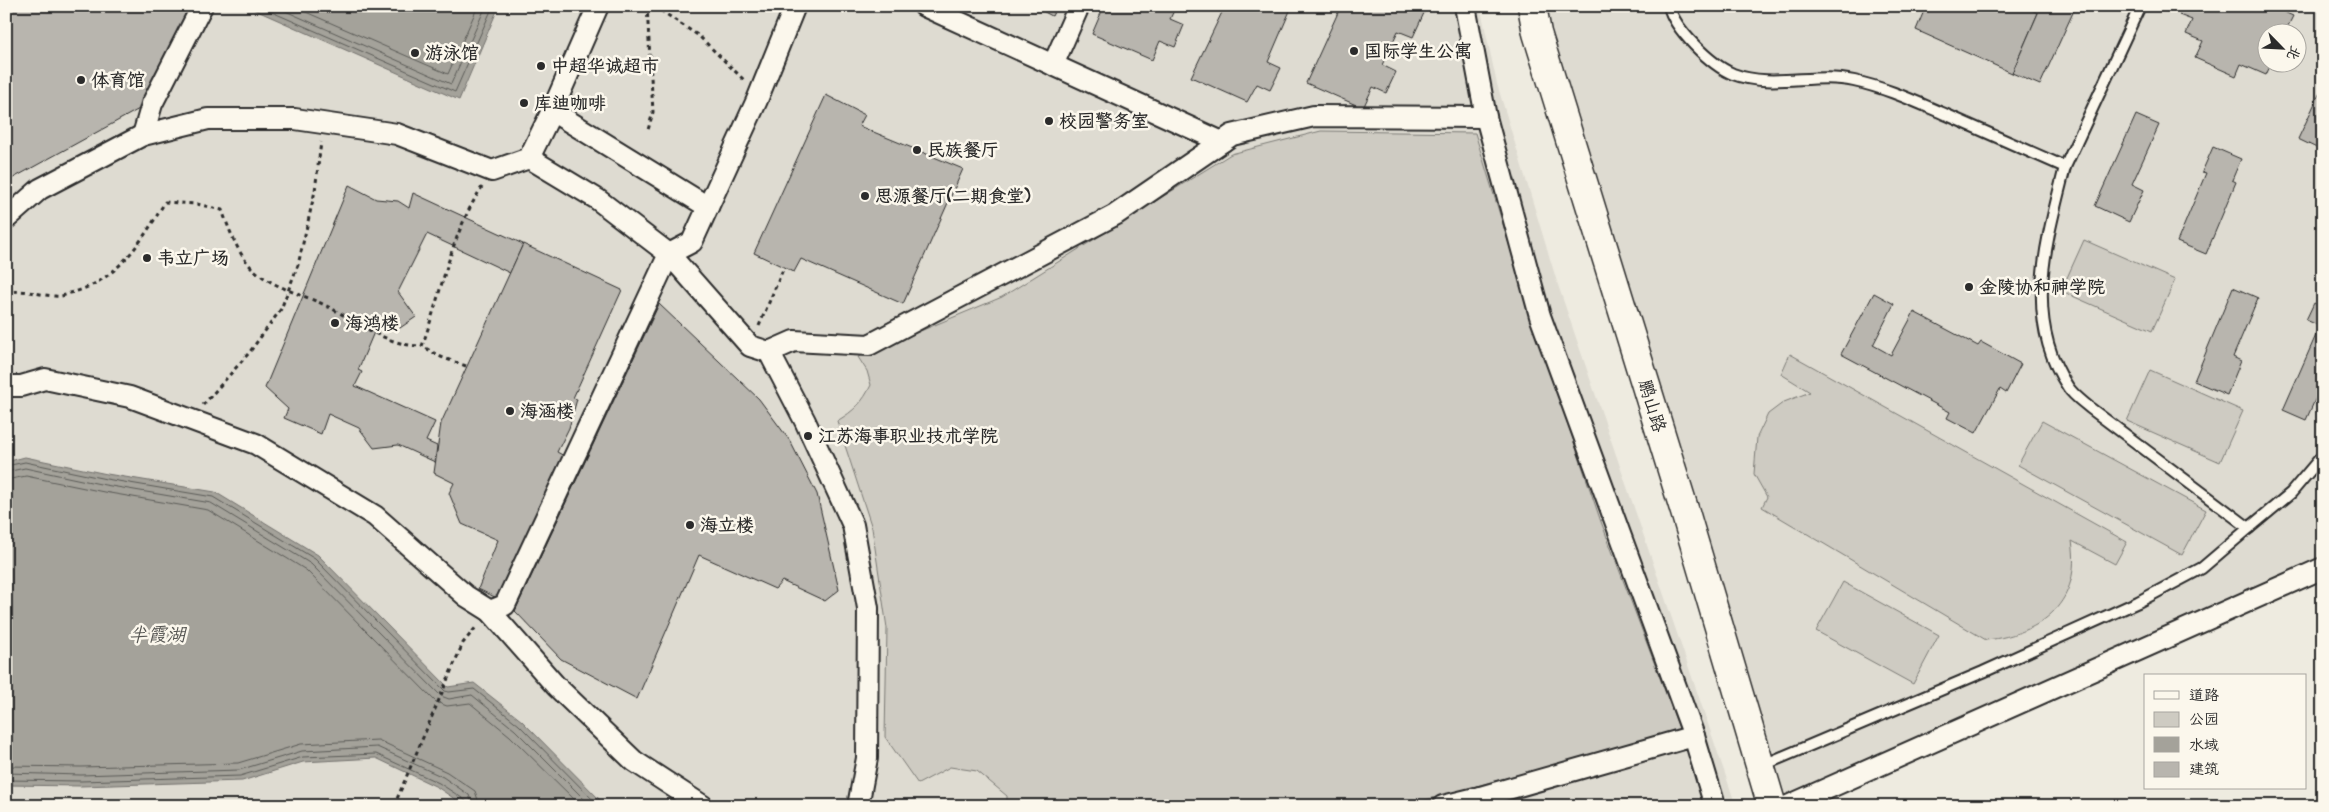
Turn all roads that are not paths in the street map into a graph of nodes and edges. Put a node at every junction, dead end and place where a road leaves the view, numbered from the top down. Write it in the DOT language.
graph roads {
  1 [pos="202,6"];
  2 [pos="598,6"];
  3 [pos="795,6"];
  4 [pos="924,6"];
  5 [pos="1079,6"];
  6 [pos="1465,6"];
  7 [pos="1532,6"];
  8 [pos="1669,6"];
  9 [pos="2140,6"];
  10 [pos="1053,65"];
  11 [pos="552,111"];
  12 [pos="1486,117"];
  13 [pos="143,135"];
  14 [pos="1222,142"];
  15 [pos="529,158"];
  16 [pos="2065,167"];
  17 [pos="708,207"];
  18 [pos="6,219"];
  19 [pos="669,254"];
  20 [pos="770,352"];
  21 [pos="6,386"];
  22 [pos="2323,455"];
  23 [pos="2249,528"];
  24 [pos="2323,568"];
  25 [pos="490,611"];
  26 [pos="1694,736"];
  27 [pos="1760,766"];
  28 [pos="1478,802"];
  29 [pos="703,806"];
  30 [pos="858,806"];
  31 [pos="1443,806"];
  32 [pos="1716,806"];
  33 [pos="1772,806"];
  34 [pos="1788,806"];
  1 -- 13 [label="street"];
  2 -- 11 [label="street"];
  3 -- 17 [label="street"];
  4 -- 10 [label="street"];
  5 -- 10 [label="street"];
  6 -- 12 [label="street"];
  7 -- 27 [label="street, 鹏山路"];
  8 -- 16 [label="lane"];
  9 -- 16 [label="lane"];
  10 -- 14 [label="street"];
  11 -- 15 [label="street"];
  11 -- 17 [label="street"];
  12 -- 14 [label="street"];
  12 -- 26 [label="street"];
  13 -- 15 [label="street"];
  13 -- 18 [label="street"];
  14 -- 20 [label="street"];
  15 -- 19 [label="street"];
  16 -- 23 [label="lane"];
  17 -- 19 [label="street"];
  19 -- 20 [label="street"];
  19 -- 25 [label="street"];
  20 -- 30 [label="street"];
  21 -- 25 [label="street"];
  22 -- 23 [label="lane"];
  23 -- 27 [label="lane"];
  24 -- 34 [label="street"];
  25 -- 29 [label="street"];
  26 -- 28 [label="street"];
  26 -- 32 [label="street"];
  27 -- 33 [label="street, 鹏山路"];
  28 -- 31 [label="street"];
}
